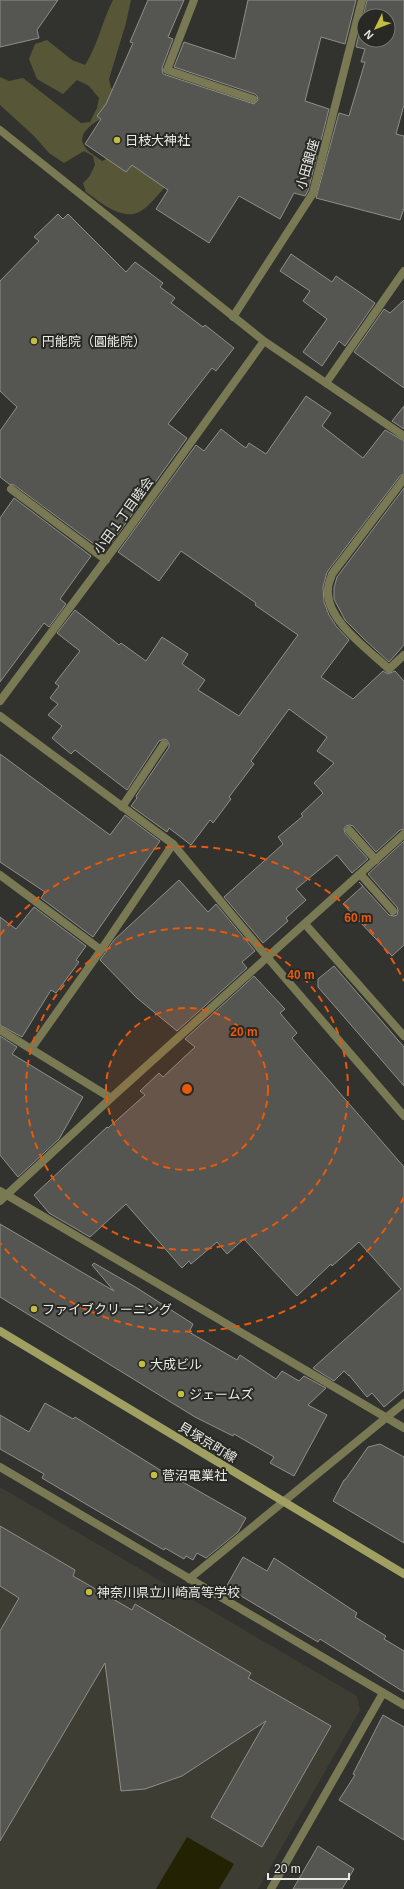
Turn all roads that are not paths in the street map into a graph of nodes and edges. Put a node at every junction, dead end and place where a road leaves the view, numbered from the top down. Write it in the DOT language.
graph roads {
  1 [pos="194,0"];
  2 [pos="362,0"];
  3 [pos="253,99"];
  4 [pos="0,130"];
  5 [pos="404,272"];
  6 [pos="234,317"];
  7 [pos="264,340"];
  8 [pos="326,383"];
  9 [pos="404,436"];
  10 [pos="404,479"];
  11 [pos="11,489"];
  12 [pos="106,560"];
  13 [pos="404,655"];
  14 [pos="0,702"];
  15 [pos="0,716"];
  16 [pos="164,744"];
  17 [pos="122,807"];
  18 [pos="349,830"];
  19 [pos="404,834"];
  20 [pos="173,844"];
  21 [pos="376,860"];
  22 [pos="0,875"];
  23 [pos="361,875"];
  24 [pos="393,911"];
  25 [pos="305,924"];
  26 [pos="101,950"];
  27 [pos="267,957"];
  28 [pos="0,1030"];
  29 [pos="404,1036"];
  30 [pos="31,1050"];
  31 [pos="111,1098"];
  32 [pos="404,1116"];
  33 [pos="3,1192"];
  34 [pos="0,1200"];
  35 [pos="0,1331"];
  36 [pos="404,1403"];
  37 [pos="386,1417"];
  38 [pos="404,1428"];
  39 [pos="0,1467"];
  40 [pos="285,1502"];
  41 [pos="404,1574"];
  42 [pos="189,1578"];
  43 [pos="383,1692"];
  44 [pos="404,1705"];
  45 [pos="271,1889"];
  1 -- 3 [label="street"];
  2 -- 6 [label="street, 小田銀座"];
  4 -- 6 [label="street"];
  5 -- 8 [label="street"];
  6 -- 7 [label="street"];
  7 -- 8 [label="street"];
  7 -- 12 [label="street, 小田１丁目睦会"];
  8 -- 9 [label="street"];
  10 -- 13 [label="street"];
  11 -- 12 [label="street"];
  12 -- 14 [label="street, 小田１丁目睦会"];
  15 -- 17 [label="street"];
  16 -- 17 [label="street"];
  17 -- 20 [label="street"];
  18 -- 21 [label="street"];
  19 -- 21 [label="street"];
  20 -- 26 [label="street"];
  20 -- 27 [label="street"];
  21 -- 23 [label="street"];
  22 -- 26 [label="street"];
  23 -- 24 [label="street"];
  23 -- 25 [label="street"];
  25 -- 27 [label="street"];
  25 -- 29 [label="street"];
  26 -- 30 [label="street"];
  27 -- 31 [label="street"];
  27 -- 32 [label="street"];
  28 -- 30 [label="street"];
  30 -- 31 [label="street"];
  31 -- 33 [label="street"];
  33 -- 34 [label="street"];
  33 -- 37 [label="street"];
  35 -- 40 [label="street, 貝塚京町線"];
  36 -- 37 [label="street"];
  37 -- 38 [label="street"];
  37 -- 40 [label="street"];
  39 -- 42 [label="street"];
  40 -- 41 [label="street, 貝塚京町線"];
  40 -- 42 [label="street"];
  42 -- 43 [label="street"];
  43 -- 44 [label="street"];
  43 -- 45 [label="street"];
}
